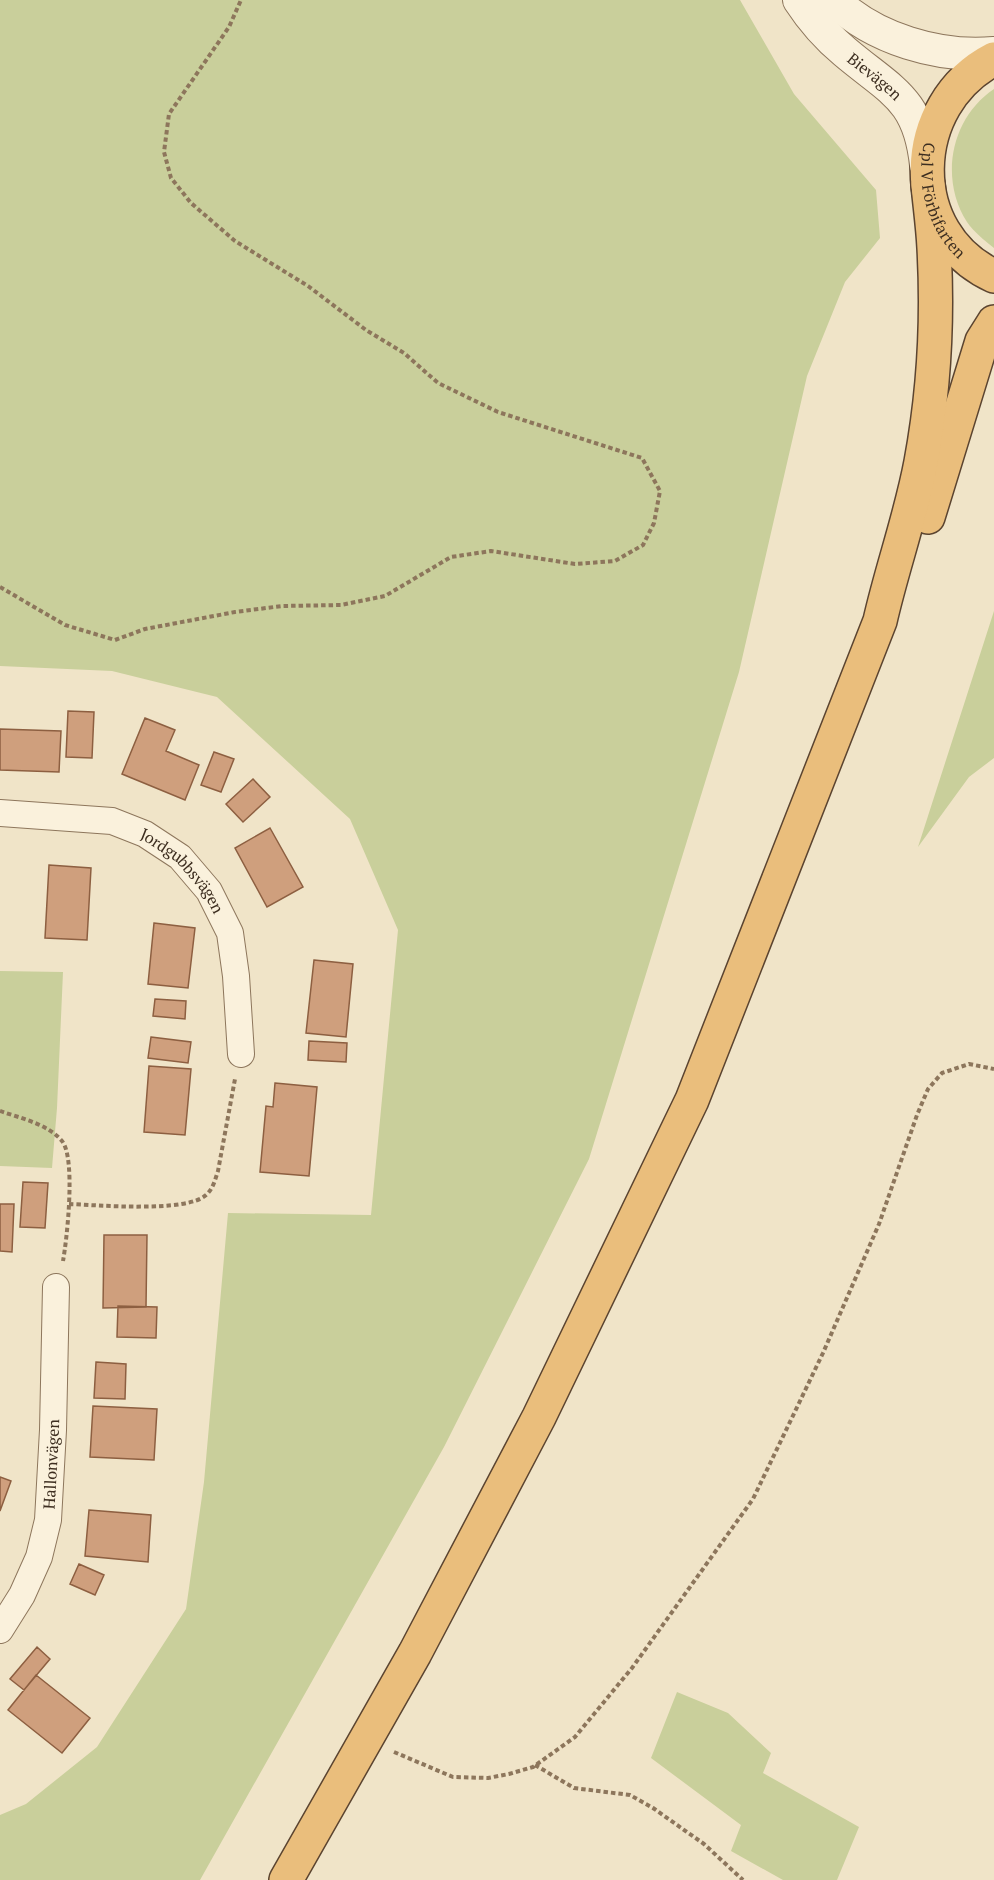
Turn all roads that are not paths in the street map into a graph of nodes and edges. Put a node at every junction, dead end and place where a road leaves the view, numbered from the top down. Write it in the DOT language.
graph roads {
  1 [pos="799,0"];
  2 [pos="834,0"];
  3 [pos="994,53"];
  4 [pos="994,59"];
  5 [pos="927,175"];
  6 [pos="994,276"];
  7 [pos="994,322"];
  8 [pos="880,621"];
  9 [pos="0,813"];
  10 [pos="241,1054"];
  11 [pos="56,1287"];
  12 [pos="0,1630"];
  13 [pos="286,1880"];
  1 -- 5 [label="street, Bievägen"];
  2 -- 3 [label="street"];
  4 -- 5 [label="highway, Cpl V Förbifarten"];
  5 -- 6 [label="highway, Cpl V Förbifarten"];
  5 -- 8 [label="highway"];
  7 -- 8 [label="highway"];
  8 -- 13 [label="highway"];
  9 -- 10 [label="street, Jordgubbsvägen"];
  11 -- 12 [label="street, Hallonvägen"];
}
